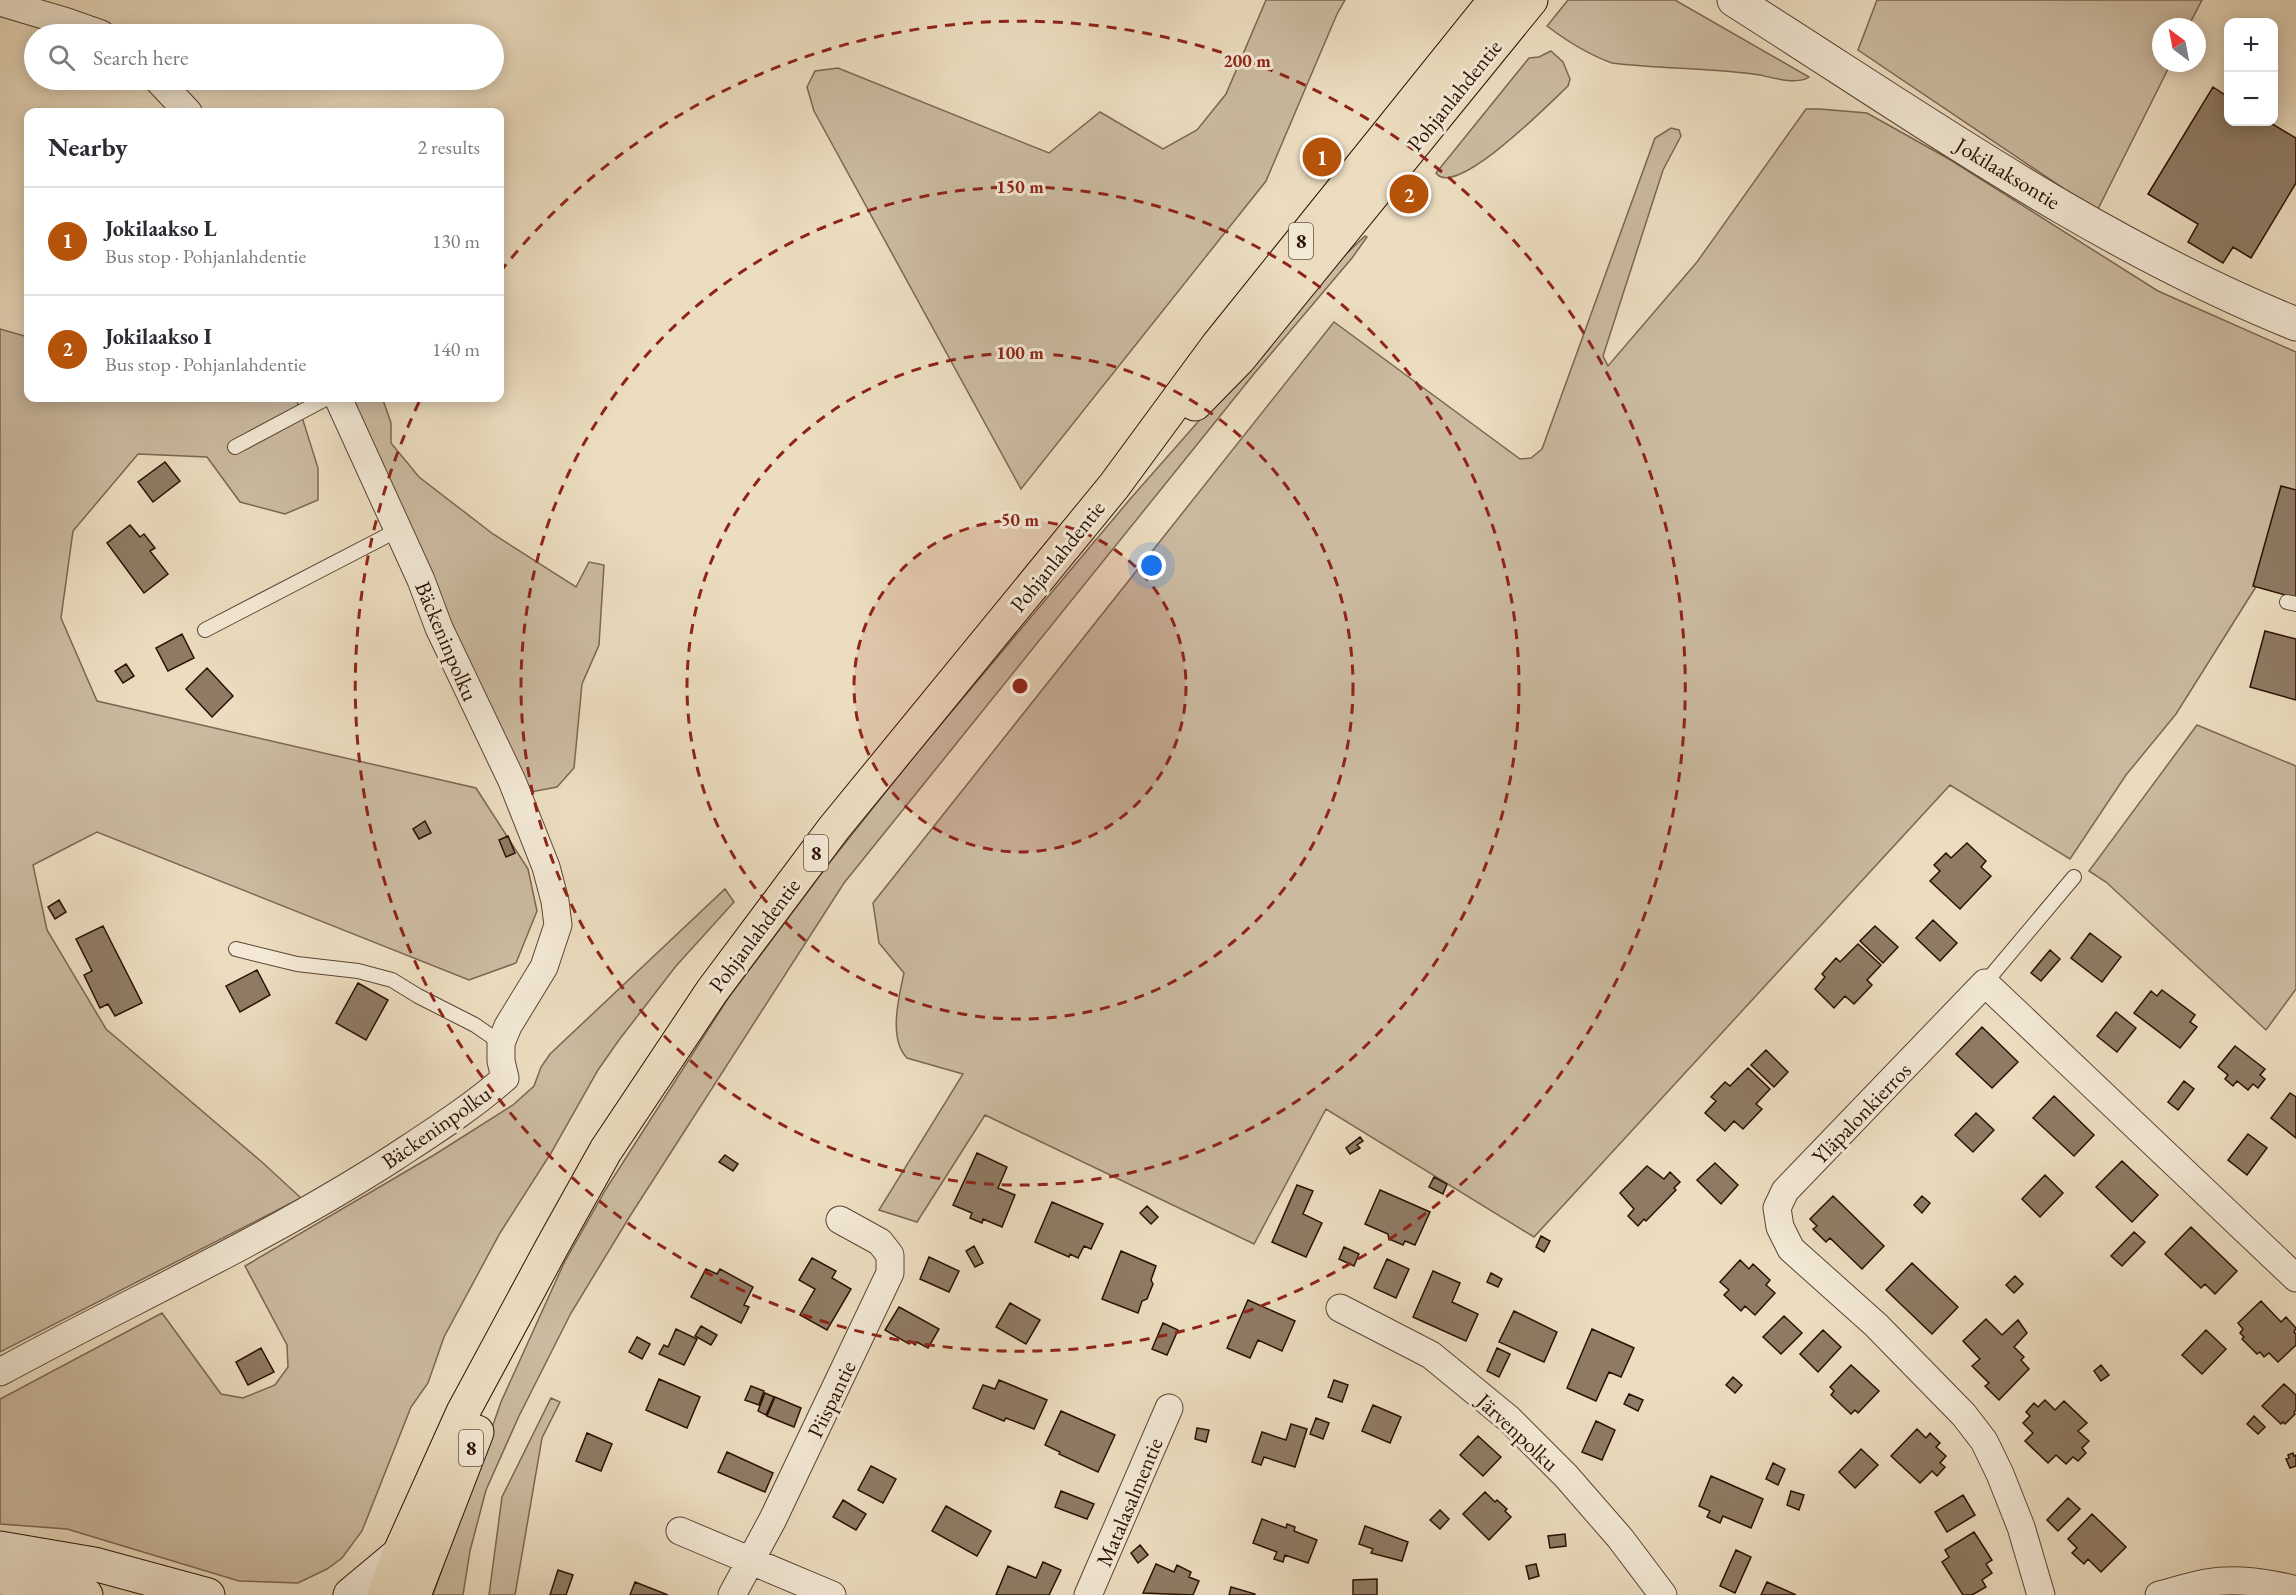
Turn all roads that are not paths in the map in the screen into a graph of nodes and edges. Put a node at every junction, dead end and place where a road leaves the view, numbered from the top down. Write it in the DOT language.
graph roads {
  1 [pos="1495,0"];
  2 [pos="1531,0"];
  3 [pos="1734,0"];
  4 [pos="0,2"];
  5 [pos="73,24"];
  6 [pos="167,90"];
  7 [pos="184,108"];
  8 [pos="2296,324"];
  9 [pos="319,402"];
  10 [pos="340,402"];
  11 [pos="235,447"];
  12 [pos="1114,486"];
  13 [pos="398,530"];
  14 [pos="205,630"];
  15 [pos="2074,877"];
  16 [pos="236,949"];
  17 [pos="1986,983"];
  18 [pos="501,1043"];
  19 [pos="840,1220"];
  20 [pos="2296,1278"];
  21 [pos="524,1300"];
  22 [pos="1340,1308"];
  23 [pos="0,1372"];
  24 [pos="1169,1408"];
  25 [pos="680,1531"];
  26 [pos="0,1548"];
  27 [pos="399,1554"];
  28 [pos="750,1561"];
  29 [pos="0,1578"];
  30 [pos="2296,1590"];
  31 [pos="86,1595"];
  32 [pos="208,1595"];
  33 [pos="350,1595"];
  34 [pos="384,1595"];
  35 [pos="414,1595"];
  36 [pos="732,1595"];
  37 [pos="832,1595"];
  38 [pos="1088,1595"];
  39 [pos="1663,1595"];
  40 [pos="2041,1595"];
  41 [pos="2159,1595"];
  1 -- 12 [label="highway, Pohjanlahdentie / 8"];
  2 -- 12 [label="highway, Pohjanlahdentie / 8"];
  3 -- 8 [label="street, Jokilaaksontie"];
  4 -- 5 [label="street"];
  6 -- 7 [label="street"];
  9 -- 11 [label="lane"];
  10 -- 13 [label="street, Bäckeninpolku"];
  12 -- 21 [label="highway, Pohjanlahdentie / 8"];
  13 -- 14 [label="lane"];
  13 -- 18 [label="street, Bäckeninpolku"];
  15 -- 17 [label="lane"];
  16 -- 18 [label="lane"];
  17 -- 20 [label="street"];
  17 -- 40 [label="street, Yläpalonkierros"];
  18 -- 23 [label="street, Bäckeninpolku"];
  19 -- 28 [label="street, Piispantie"];
  21 -- 27 [label="highway, Pohjanlahdentie / 8"];
  21 -- 35 [label="highway, Pohjanlahdentie / 8"];
  22 -- 39 [label="street, Järvenpolku"];
  24 -- 38 [label="street, Matalasalmentie"];
  25 -- 28 [label="street"];
  26 -- 32 [label="street"];
  27 -- 33 [label="street"];
  27 -- 34 [label="highway, Pohjanlahdentie / 8"];
  28 -- 36 [label="street, Piispantie"];
  28 -- 37 [label="street"];
  29 -- 31 [label="street"];
  30 -- 41 [label="street"];
}
